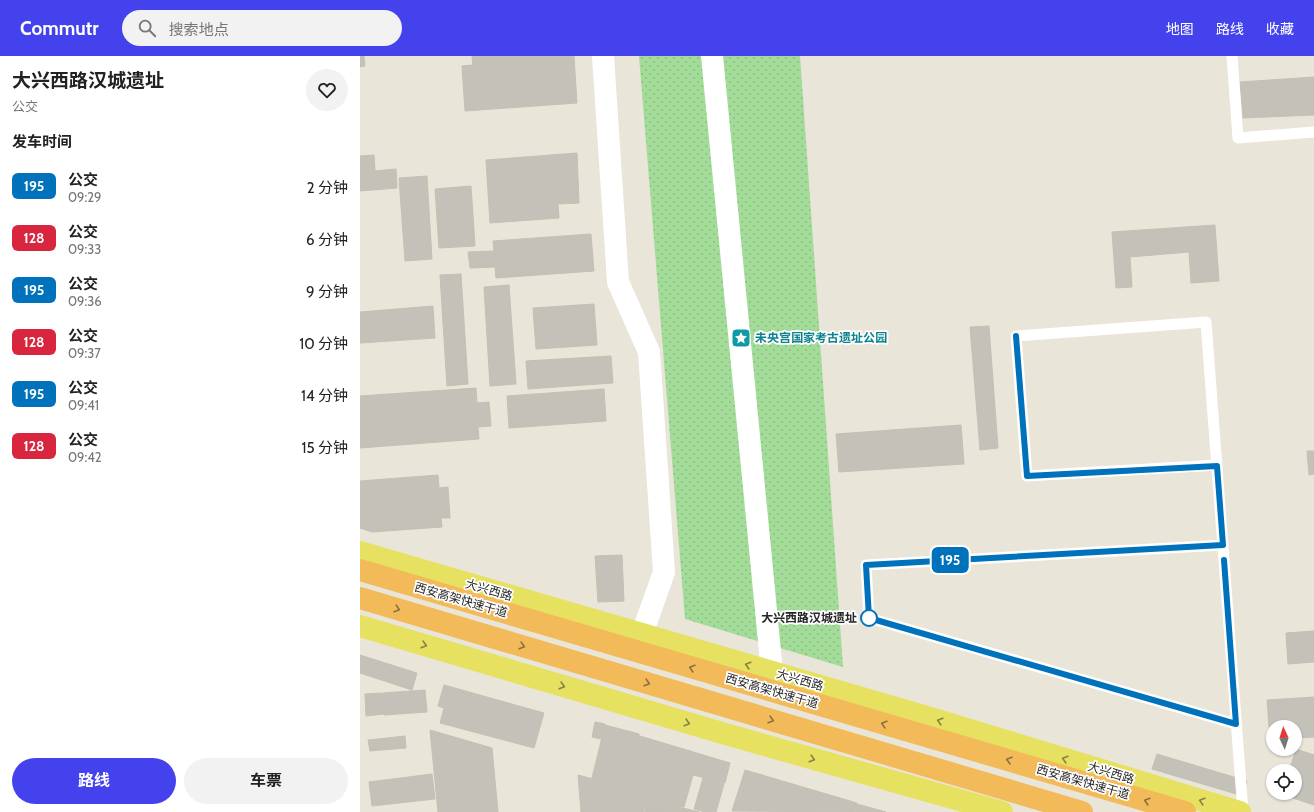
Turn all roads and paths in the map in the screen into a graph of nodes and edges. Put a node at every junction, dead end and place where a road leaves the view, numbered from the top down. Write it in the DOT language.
graph roads {
  1 [pos="602,56"];
  2 [pos="712,56"];
  3 [pos="1232,56"];
  4 [pos="1314,132"];
  5 [pos="1217,466"];
  6 [pos="1223,545"];
  7 [pos="360,552"];
  8 [pos="360,570"];
  9 [pos="360,598"];
  10 [pos="360,626"];
  11 [pos="642,634"];
  12 [pos="772,672"];
  13 [pos="1236,724"];
  14 [pos="1002,812"];
  15 [pos="1082,812"];
  16 [pos="1184,812"];
  17 [pos="1240,812"];
  18 [pos="1243,812"];
  1 -- 11 [label="street"];
  2 -- 12 [label="street"];
  3 -- 4 [label="lane"];
  5 -- 5 [label="lane"];
  5 -- 6 [label="lane"];
  6 -- 13 [label="lane"];
  6 -- 13 [label="lane"];
  7 -- 11 [label="main road, 大兴西路"];
  16 -- 8 [label="highway, 西安高架快速干道, one-way"];
  9 -- 15 [label="highway, one-way"];
  10 -- 14 [label="main road, one-way"];
  12 -- 11 [label="main road, 大兴西路, one-way"];
  17 -- 12 [label="main road, 大兴西路, one-way"];
  13 -- 18 [label="lane"];
}
